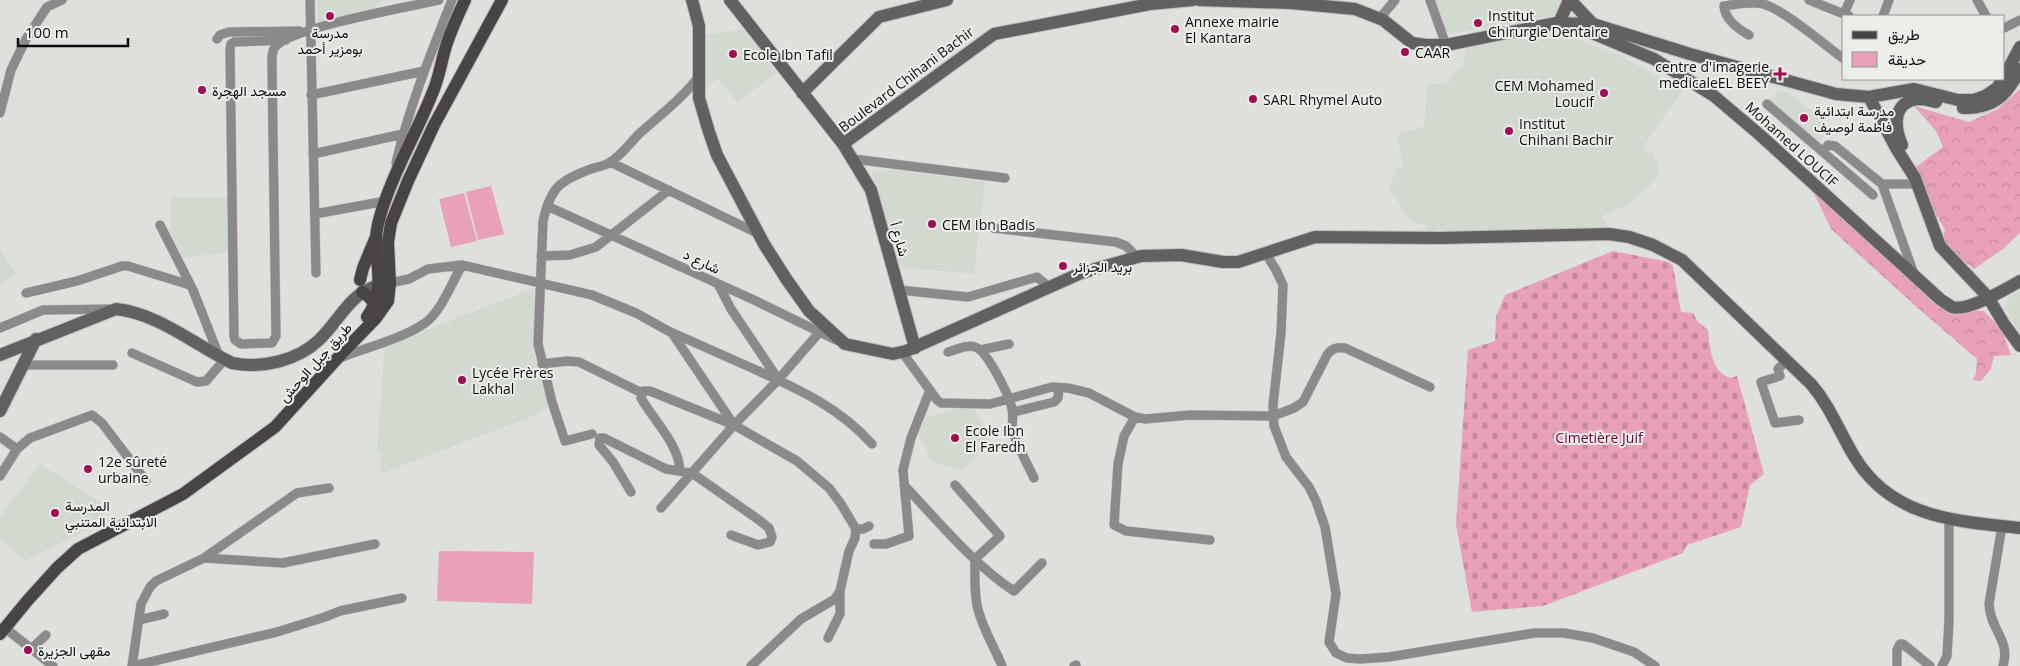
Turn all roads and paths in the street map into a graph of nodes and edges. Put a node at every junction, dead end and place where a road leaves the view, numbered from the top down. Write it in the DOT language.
graph roads {
  1 [pos="62,0"];
  2 [pos="310,0"];
  3 [pos="396,0"];
  4 [pos="440,0"];
  5 [pos="452,0"];
  6 [pos="465,0"];
  7 [pos="502,0"];
  8 [pos="692,0"];
  9 [pos="730,0"];
  10 [pos="947,0"];
  11 [pos="1193,0"];
  12 [pos="1200,0"];
  13 [pos="1395,0"];
  14 [pos="1430,0"];
  15 [pos="1569,0"];
  16 [pos="1850,0"];
  17 [pos="1889,0"];
  18 [pos="1977,0"];
  19 [pos="1812,1"];
  20 [pos="1150,2"];
  21 [pos="1299,2"];
  22 [pos="389,10"];
  23 [pos="1847,15"];
  24 [pos="1883,15"];
  25 [pos="1985,15"];
  26 [pos="1380,18"];
  27 [pos="2020,20"];
  28 [pos="1558,23"];
  29 [pos="1593,24"];
  30 [pos="2005,28"];
  31 [pos="310,31"];
  32 [pos="1749,35"];
  33 [pos="216,39"];
  34 [pos="286,40"];
  35 [pos="1446,45"];
  36 [pos="2020,46"];
  37 [pos="1690,54"];
  38 [pos="1842,58"];
  39 [pos="2020,69"];
  40 [pos="424,71"];
  41 [pos="1679,73"];
  42 [pos="2005,74"];
  43 [pos="699,76"];
  44 [pos="2002,80"];
  45 [pos="802,93"];
  46 [pos="311,95"];
  47 [pos="1869,97"];
  48 [pos="1767,104"];
  49 [pos="0,113"];
  50 [pos="403,134"];
  51 [pos="843,144"];
  52 [pos="1823,152"];
  53 [pos="313,154"];
  54 [pos="853,159"];
  55 [pos="610,162"];
  56 [pos="1005,178"];
  57 [pos="1916,181"];
  58 [pos="1882,184"];
  59 [pos="668,190"];
  60 [pos="388,195"];
  61 [pos="1874,195"];
  62 [pos="547,206"];
  63 [pos="315,214"];
  64 [pos="160,225"];
  65 [pos="993,228"];
  66 [pos="759,234"];
  67 [pos="612,235"];
  68 [pos="376,237"];
  69 [pos="1266,254"];
  70 [pos="541,256"];
  71 [pos="1137,257"];
  72 [pos="462,264"];
  73 [pos="2020,271"];
  74 [pos="316,273"];
  75 [pos="1914,274"];
  76 [pos="384,278"];
  77 [pos="2020,281"];
  78 [pos="540,282"];
  79 [pos="718,284"];
  80 [pos="190,285"];
  81 [pos="361,286"];
  82 [pos="1049,287"];
  83 [pos="899,290"];
  84 [pos="26,293"];
  85 [pos="1988,297"];
  86 [pos="375,304"];
  87 [pos="116,309"];
  88 [pos="0,328"];
  89 [pos="822,329"];
  90 [pos="672,333"];
  91 [pos="36,339"];
  92 [pos="1009,344"];
  93 [pos="2020,346"];
  94 [pos="345,350"];
  95 [pos="908,350"];
  96 [pos="980,350"];
  97 [pos="948,352"];
  98 [pos="132,353"];
  99 [pos="0,355"];
  100 [pos="222,358"];
  101 [pos="335,360"];
  102 [pos="1787,360"];
  103 [pos="542,364"];
  104 [pos="113,365"];
  105 [pos="23,366"];
  106 [pos="778,380"];
  107 [pos="1430,387"];
  108 [pos="1059,388"];
  109 [pos="930,390"];
  110 [pos="642,393"];
  111 [pos="1009,397"];
  112 [pos="0,411"];
  113 [pos="1013,412"];
  114 [pos="1274,416"];
  115 [pos="1135,417"];
  116 [pos="1799,420"];
  117 [pos="734,425"];
  118 [pos="592,434"];
  119 [pos="0,437"];
  120 [pos="872,444"];
  121 [pos="18,449"];
  122 [pos="680,471"];
  123 [pos="692,473"];
  124 [pos="0,476"];
  125 [pos="1034,478"];
  126 [pos="146,481"];
  127 [pos="904,485"];
  128 [pos="956,485"];
  129 [pos="329,488"];
  130 [pos="630,492"];
  131 [pos="661,508"];
  132 [pos="1949,519"];
  133 [pos="868,526"];
  134 [pos="2002,526"];
  135 [pos="2020,528"];
  136 [pos="856,529"];
  137 [pos="731,535"];
  138 [pos="1210,540"];
  139 [pos="375,544"];
  140 [pos="874,544"];
  141 [pos="204,558"];
  142 [pos="975,558"];
  143 [pos="1042,563"];
  144 [pos="840,591"];
  145 [pos="402,598"];
  146 [pos="164,614"];
  147 [pos="139,620"];
  148 [pos="2,631"];
  149 [pos="46,635"];
  150 [pos="828,638"];
  151 [pos="31,650"];
  152 [pos="1003,665"];
  153 [pos="52,666"];
  154 [pos="132,666"];
  155 [pos="751,666"];
  156 [pos="1655,666"];
  157 [pos="1897,666"];
  158 [pos="1930,666"];
  159 [pos="1942,666"];
  160 [pos="2003,666"];
  1 -- 49 [label="street"];
  2 -- 31 [label="street"];
  3 -- 22 [label="street"];
  4 -- 22 [label="street"];
  5 -- 40 [label="street"];
  6 -- 60 [label="main road"];
  7 -- 76 [label="main road, طريق جبل الوحش"];
  8 -- 43 [label="main road"];
  9 -- 45 [label="main road, شارع أ"];
  10 -- 45 [label="main road"];
  11 -- 20 [label="main road, Boulevard Chihani Bachir"];
  12 -- 21 [label="main road"];
  13 -- 26 [label="street"];
  14 -- 35 [label="street"];
  15 -- 28 [label="main road"];
  15 -- 29 [label="main road"];
  16 -- 23 [label="street"];
  17 -- 24 [label="street"];
  18 -- 25 [label="street"];
  19 -- 23 [label="street"];
  20 -- 51 [label="main road, Boulevard Chihani Bachir"];
  21 -- 26 [label="main road"];
  22 -- 31 [label="street"];
  26 -- 35 [label="main road"];
  27 -- 30 [label="street"];
  28 -- 29 [label="main road"];
  28 -- 35 [label="main road"];
  28 -- 41 [label="main road, Mohamed LOUCIF"];
  29 -- 37 [label="main road"];
  31 -- 33 [label="street"];
  31 -- 34 [label="street"];
  31 -- 46 [label="street"];
  32 -- 38 [label="street"];
  34 -- 34 [label="street"];
  36 -- 42 [label="main road"];
  37 -- 41 [label="main road"];
  37 -- 47 [label="main road"];
  39 -- 57 [label="main road"];
  40 -- 46 [label="street"];
  40 -- 50 [label="street"];
  41 -- 75 [label="main road, Mohamed LOUCIF"];
  43 -- 55 [label="street"];
  43 -- 66 [label="main road"];
  44 -- 47 [label="main road"];
  45 -- 51 [label="main road, شارع أ"];
  46 -- 53 [label="street"];
  47 -- 57 [label="main road"];
  48 -- 52 [label="street"];
  50 -- 53 [label="street"];
  50 -- 60 [label="street"];
  51 -- 54 [label="main road, شارع أ"];
  52 -- 58 [label="street"];
  52 -- 61 [label="street"];
  53 -- 63 [label="street"];
  54 -- 56 [label="street"];
  54 -- 83 [label="main road, شارع أ"];
  55 -- 59 [label="street"];
  55 -- 62 [label="street"];
  57 -- 58 [label="street"];
  57 -- 85 [label="main road"];
  58 -- 75 [label="street"];
  59 -- 66 [label="street"];
  59 -- 67 [label="street"];
  60 -- 63 [label="street"];
  60 -- 68 [label="main road"];
  62 -- 67 [label="street, شارع د"];
  62 -- 70 [label="street"];
  63 -- 74 [label="street"];
  64 -- 80 [label="street"];
  65 -- 71 [label="street"];
  66 -- 89 [label="main road"];
  67 -- 70 [label="street"];
  67 -- 79 [label="street, شارع د"];
  68 -- 76 [label="main road"];
  68 -- 81 [label="main road"];
  69 -- 71 [label="main road"];
  69 -- 102 [label="main road"];
  69 -- 114 [label="street"];
  70 -- 78 [label="street"];
  71 -- 82 [label="main road"];
  72 -- 76 [label="street"];
  72 -- 78 [label="street"];
  72 -- 101 [label="street"];
  73 -- 85 [label="main road"];
  75 -- 85 [label="main road, Mohamed LOUCIF"];
  76 -- 81 [label="main road"];
  76 -- 86 [label="main road"];
  76 -- 94 [label="main road, طريق جبل الوحش"];
  77 -- 85 [label="main road"];
  78 -- 90 [label="street"];
  78 -- 103 [label="street"];
  79 -- 89 [label="street, شارع د"];
  79 -- 106 [label="street"];
  80 -- 84 [label="street"];
  80 -- 100 [label="street"];
  81 -- 86 [label="main road"];
  81 -- 100 [label="main road"];
  82 -- 83 [label="street"];
  82 -- 95 [label="main road"];
  83 -- 95 [label="main road, شارع أ"];
  85 -- 93 [label="main road"];
  86 -- 94 [label="main road"];
  87 -- 88 [label="street"];
  87 -- 91 [label="main road"];
  87 -- 100 [label="main road"];
  89 -- 95 [label="main road"];
  89 -- 106 [label="street"];
  90 -- 106 [label="street"];
  90 -- 117 [label="street"];
  91 -- 99 [label="main road"];
  91 -- 105 [label="main road"];
  92 -- 96 [label="street"];
  94 -- 101 [label="main road, طريق جبل الوحش"];
  95 -- 109 [label="street"];
  96 -- 97 [label="street"];
  96 -- 111 [label="street"];
  98 -- 100 [label="street"];
  101 -- 148 [label="main road, طريق جبل الوحش"];
  102 -- 116 [label="street"];
  102 -- 132 [label="main road"];
  103 -- 110 [label="street"];
  103 -- 118 [label="street"];
  104 -- 105 [label="street"];
  105 -- 112 [label="main road"];
  106 -- 117 [label="street"];
  106 -- 120 [label="street"];
  107 -- 114 [label="street"];
  108 -- 111 [label="street"];
  108 -- 113 [label="street"];
  108 -- 115 [label="street"];
  109 -- 111 [label="street"];
  109 -- 127 [label="street"];
  110 -- 117 [label="street"];
  110 -- 122 [label="street"];
  111 -- 113 [label="street"];
  113 -- 125 [label="street"];
  114 -- 115 [label="street"];
  114 -- 156 [label="street"];
  115 -- 138 [label="street"];
  117 -- 123 [label="street"];
  117 -- 136 [label="street"];
  119 -- 121 [label="street"];
  121 -- 124 [label="street"];
  121 -- 126 [label="street"];
  122 -- 123 [label="street"];
  122 -- 130 [label="street"];
  123 -- 131 [label="street"];
  123 -- 137 [label="street"];
  127 -- 140 [label="street"];
  127 -- 142 [label="street"];
  128 -- 142 [label="street"];
  129 -- 141 [label="street"];
  132 -- 134 [label="main road"];
  132 -- 159 [label="street"];
  133 -- 136 [label="street"];
  134 -- 135 [label="main road"];
  134 -- 160 [label="street"];
  136 -- 144 [label="street"];
  139 -- 141 [label="street"];
  141 -- 147 [label="street"];
  142 -- 143 [label="street"];
  142 -- 152 [label="street"];
  144 -- 150 [label="street"];
  144 -- 155 [label="street"];
  145 -- 154 [label="street"];
  146 -- 147 [label="street"];
  147 -- 154 [label="street"];
  148 -- 151 [label="street"];
  149 -- 151 [label="street"];
  151 -- 153 [label="street"];
  157 -- 158 [label="street"];
}
